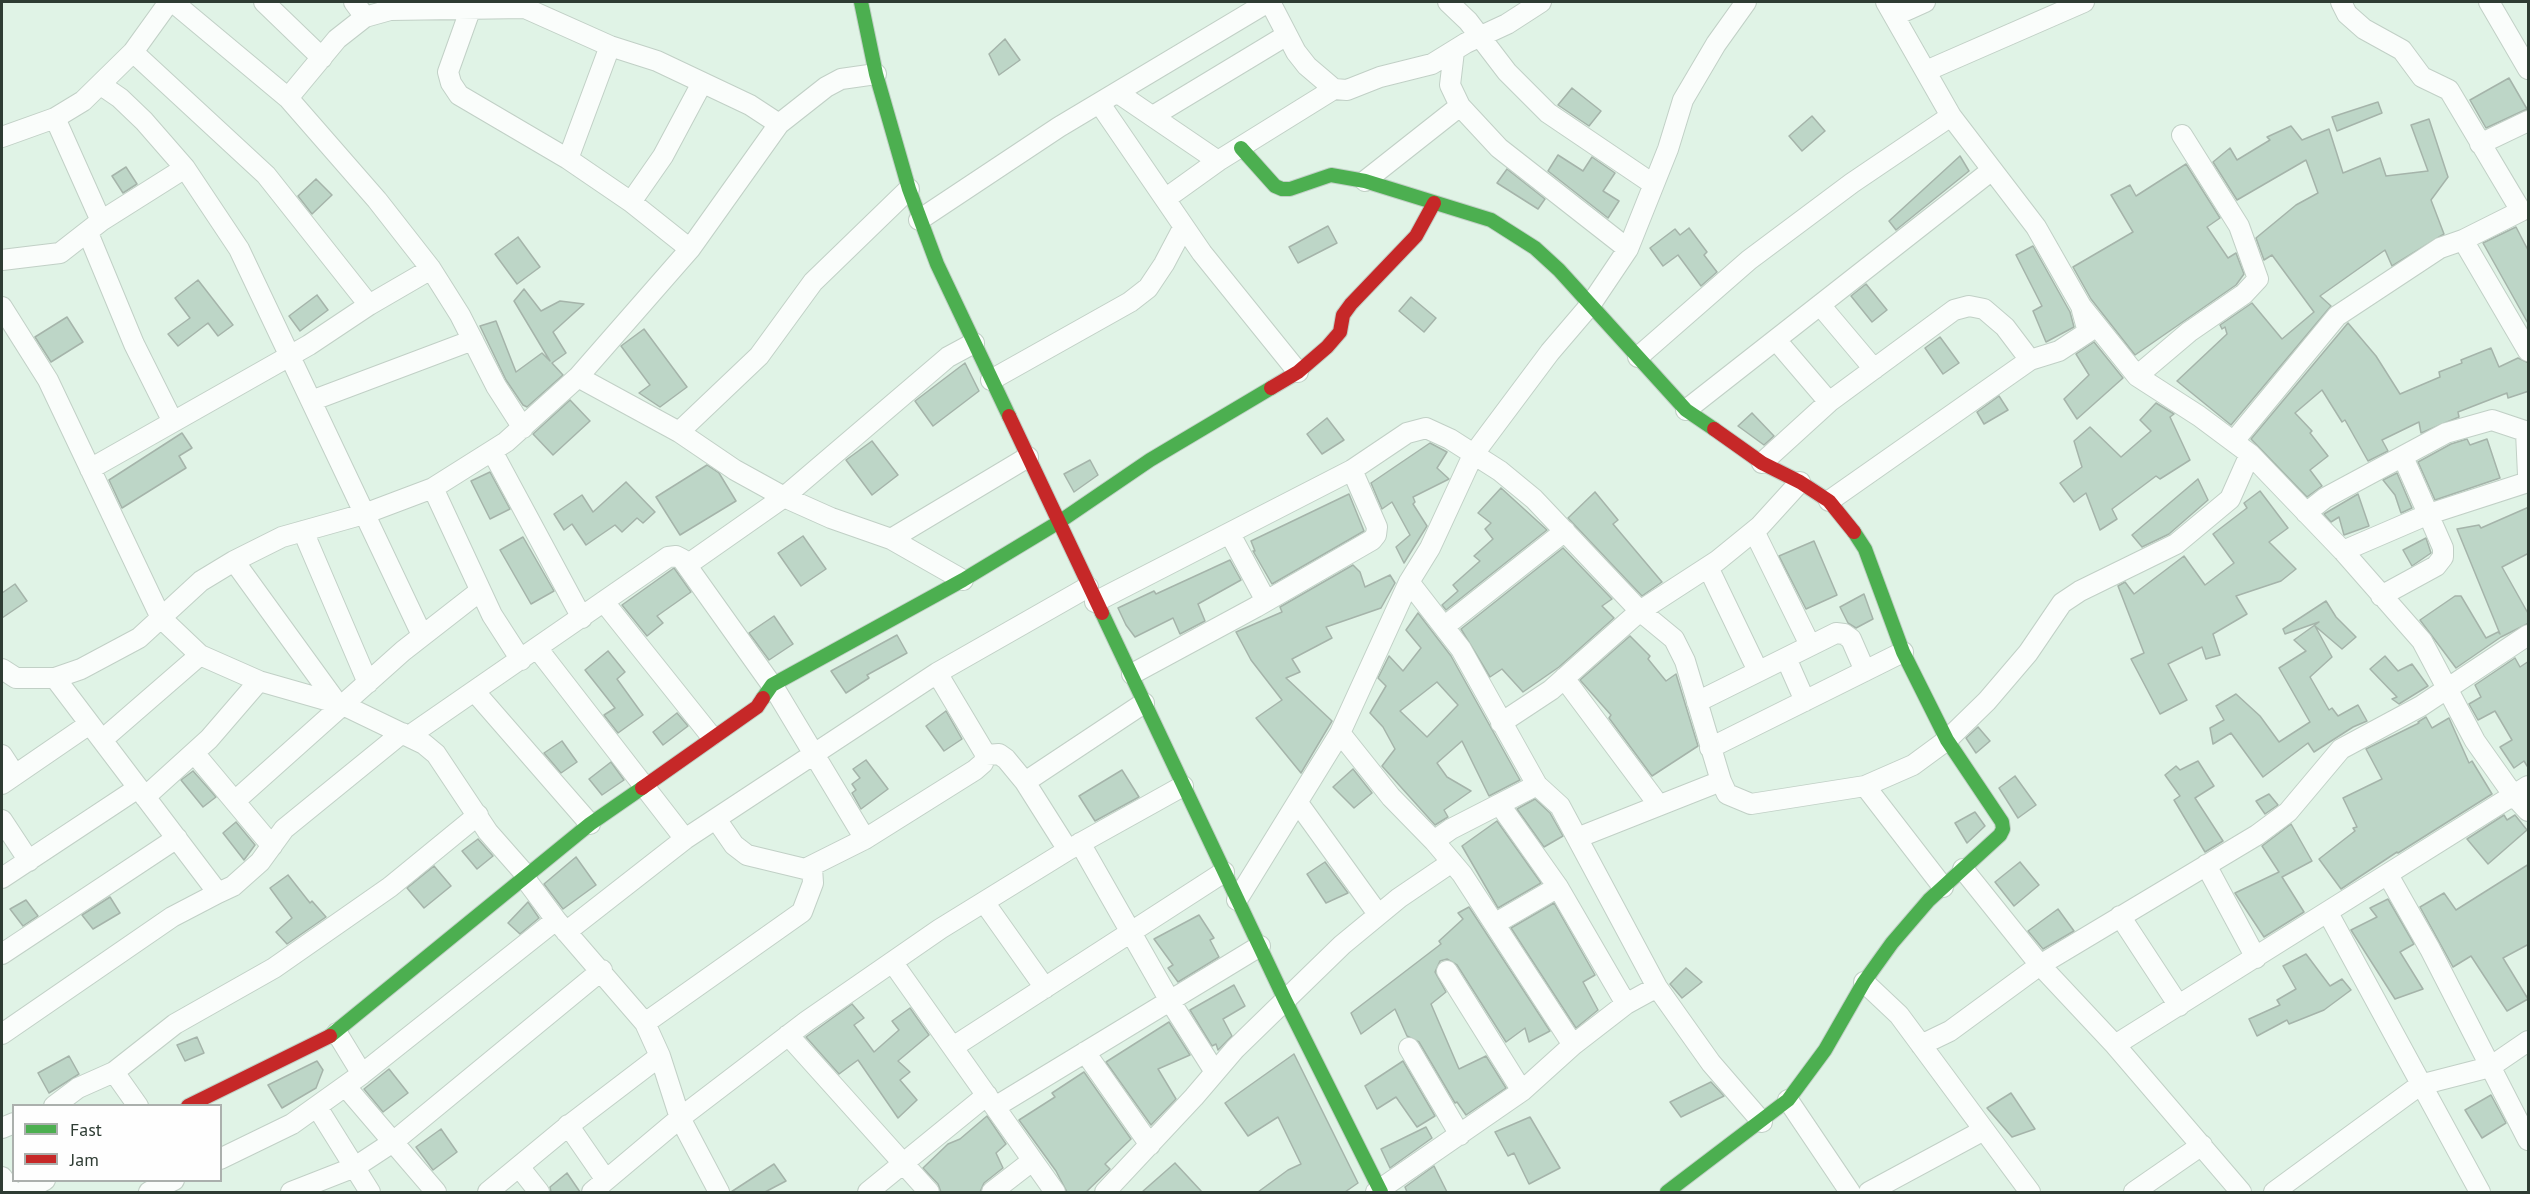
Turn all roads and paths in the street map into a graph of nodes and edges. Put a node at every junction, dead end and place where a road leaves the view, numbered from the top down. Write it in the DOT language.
graph roads {
  1 [pos="171,2"];
  2 [pos="264,2"];
  3 [pos="861,2"];
  4 [pos="1269,2"];
  5 [pos="1449,2"];
  6 [pos="1541,2"];
  7 [pos="1746,2"];
  8 [pos="1925,2"];
  9 [pos="2084,2"];
  10 [pos="2341,2"];
  11 [pos="2489,2"];
  12 [pos="472,6"];
  13 [pos="360,9"];
  14 [pos="1890,9"];
  15 [pos="1287,35"];
  16 [pos="1480,36"];
  17 [pos="610,46"];
  18 [pos="1454,51"];
  19 [pos="133,52"];
  20 [pos="322,57"];
  21 [pos="2529,69"];
  22 [pos="1926,71"];
  23 [pos="876,74"];
  24 [pos="702,83"];
  25 [pos="101,85"];
  26 [pos="1334,89"];
  27 [pos="1118,93"];
  28 [pos="288,99"];
  29 [pos="1100,104"];
  30 [pos="1460,106"];
  31 [pos="1153,116"];
  32 [pos="1951,116"];
  33 [pos="55,118"];
  34 [pos="2529,121"];
  35 [pos="778,124"];
  36 [pos="2182,135"];
  37 [pos="2,137"];
  38 [pos="2480,144"];
  39 [pos="1241,148"];
  40 [pos="568,159"];
  41 [pos="1218,160"];
  42 [pos="185,168"];
  43 [pos="1992,170"];
  44 [pos="1365,181"];
  45 [pos="1653,184"];
  46 [pos="909,189"];
  47 [pos="1165,199"];
  48 [pos="631,202"];
  49 [pos="1434,202"];
  50 [pos="919,220"];
  51 [pos="94,227"];
  52 [pos="1183,228"];
  53 [pos="2463,240"];
  54 [pos="690,249"];
  55 [pos="1628,249"];
  56 [pos="2,260"];
  57 [pos="431,269"];
  58 [pos="1591,304"];
  59 [pos="369,305"];
  60 [pos="1820,305"];
  61 [pos="2081,306"];
  62 [pos="2,307"];
  63 [pos="473,340"];
  64 [pos="1776,340"];
  65 [pos="974,343"];
  66 [pos="2529,351"];
  67 [pos="288,355"];
  68 [pos="1638,357"];
  69 [pos="2030,360"];
  70 [pos="1874,369"];
  71 [pos="1298,372"];
  72 [pos="2137,376"];
  73 [pos="578,377"];
  74 [pos="991,380"];
  75 [pos="311,401"];
  76 [pos="1829,402"];
  77 [pos="1686,410"];
  78 [pos="172,420"];
  79 [pos="523,428"];
  80 [pos="679,432"];
  81 [pos="2527,432"];
  82 [pos="2234,441"];
  83 [pos="492,451"];
  84 [pos="2250,454"];
  85 [pos="1473,455"];
  86 [pos="1028,457"];
  87 [pos="2403,457"];
  88 [pos="1762,463"];
  89 [pos="90,470"];
  90 [pos="1352,470"];
  91 [pos="2529,475"];
  92 [pos="1800,482"];
  93 [pos="2529,482"];
  94 [pos="433,488"];
  95 [pos="783,497"];
  96 [pos="1828,501"];
  97 [pos="2306,513"];
  98 [pos="364,514"];
  99 [pos="2429,514"];
  100 [pos="1059,522"];
  101 [pos="303,531"];
  102 [pos="1565,531"];
  103 [pos="1754,531"];
  104 [pos="1230,534"];
  105 [pos="891,539"];
  106 [pos="2343,551"];
  107 [pos="234,561"];
  108 [pos="687,565"];
  109 [pos="1708,567"];
  110 [pos="963,580"];
  111 [pos="1409,582"];
  112 [pos="480,591"];
  113 [pos="1092,595"];
  114 [pos="2381,596"];
  115 [pos="1266,601"];
  116 [pos="604,602"];
  117 [pos="1640,611"];
  118 [pos="161,618"];
  119 [pos="582,618"];
  120 [pos="1445,626"];
  121 [pos="422,635"];
  122 [pos="2529,635"];
  123 [pos="1810,645"];
  124 [pos="537,648"];
  125 [pos="1903,652"];
  126 [pos="200,656"];
  127 [pos="1786,658"];
  128 [pos="521,660"];
  129 [pos="1758,671"];
  130 [pos="1865,671"];
  131 [pos="937,673"];
  132 [pos="1132,674"];
  133 [pos="6,678"];
  134 [pos="55,678"];
  135 [pos="1564,678"];
  136 [pos="259,681"];
  137 [pos="368,683"];
  138 [pos="772,685"];
  139 [pos="2447,688"];
  140 [pos="475,692"];
  141 [pos="1805,700"];
  142 [pos="1697,702"];
  143 [pos="1144,703"];
  144 [pos="340,704"];
  145 [pos="1501,723"];
  146 [pos="88,725"];
  147 [pos="1340,732"];
  148 [pos="406,735"];
  149 [pos="711,736"];
  150 [pos="102,740"];
  151 [pos="1947,740"];
  152 [pos="1710,748"];
  153 [pos="195,754"];
  154 [pos="2,755"];
  155 [pos="816,755"];
  156 [pos="986,755"];
  157 [pos="8,779"];
  158 [pos="1721,781"];
  159 [pos="1025,782"];
  160 [pos="1537,785"];
  161 [pos="645,786"];
  162 [pos="1183,786"];
  163 [pos="1865,786"];
  164 [pos="2521,791"];
  165 [pos="142,792"];
  166 [pos="235,801"];
  167 [pos="1298,803"];
  168 [pos="1658,804"];
  169 [pos="1500,805"];
  170 [pos="2529,811"];
  171 [pos="478,815"];
  172 [pos="716,819"];
  173 [pos="2,820"];
  174 [pos="590,824"];
  175 [pos="177,837"];
  176 [pos="1577,838"];
  177 [pos="685,839"];
  178 [pos="865,839"];
  179 [pos="1434,841"];
  180 [pos="272,846"];
  181 [pos="1074,847"];
  182 [pos="29,861"];
  183 [pos="1452,862"];
  184 [pos="2206,865"];
  185 [pos="812,867"];
  186 [pos="1963,869"];
  187 [pos="1224,872"];
  188 [pos="525,874"];
  189 [pos="2388,875"];
  190 [pos="2,878"];
  191 [pos="1558,887"];
  192 [pos="1943,887"];
  193 [pos="218,893"];
  194 [pos="1238,900"];
  195 [pos="984,902"];
  196 [pos="2328,913"];
  197 [pos="1378,914"];
  198 [pos="2120,916"];
  199 [pos="1496,924"];
  200 [pos="561,926"];
  201 [pos="1131,932"];
  202 [pos="1260,946"];
  203 [pos="2,954"];
  204 [pos="2256,958"];
  205 [pos="893,963"];
  206 [pos="2040,965"];
  207 [pos="602,970"];
  208 [pos="1447,971"];
  209 [pos="1864,982"];
  210 [pos="1657,987"];
  211 [pos="1045,988"];
  212 [pos="1285,1000"];
  213 [pos="1170,1001"];
  214 [pos="1626,1004"];
  215 [pos="2179,1006"];
  216 [pos="645,1023"];
  217 [pos="337,1033"];
  218 [pos="2,1034"];
  219 [pos="788,1035"];
  220 [pos="2529,1041"];
  221 [pos="1573,1045"];
  222 [pos="1921,1045"];
  223 [pos="2115,1045"];
  224 [pos="953,1047"];
  225 [pos="1409,1048"];
  226 [pos="1085,1052"];
  227 [pos="660,1056"];
  228 [pos="2490,1067"];
  229 [pos="114,1072"];
  230 [pos="1215,1072"];
  231 [pos="362,1074"];
  232 [pos="2420,1085"];
  233 [pos="345,1087"];
  234 [pos="1522,1091"];
  235 [pos="1788,1100"];
  236 [pos="991,1101"];
  237 [pos="57,1104"];
  238 [pos="137,1104"];
  239 [pos="192,1104"];
  240 [pos="317,1107"];
  241 [pos="680,1118"];
  242 [pos="1762,1122"];
  243 [pos="568,1125"];
  244 [pos="1984,1130"];
  245 [pos="1461,1135"];
  246 [pos="2529,1140"];
  247 [pos="393,1142"];
  248 [pos="1150,1145"];
  249 [pos="2202,1145"];
  250 [pos="222,1158"];
  251 [pos="1032,1161"];
  252 [pos="904,1164"];
  253 [pos="355,1167"];
  254 [pos="519,1168"];
  255 [pos="2,1177"];
  256 [pos="41,1182"];
  257 [pos="170,1182"];
  258 [pos="599,1186"];
  259 [pos="714,1191"];
  260 [pos="12,1192"];
  261 [pos="22,1192"];
  262 [pos="149,1192"];
  263 [pos="291,1192"];
  264 [pos="370,1192"];
  265 [pos="436,1192"];
  266 [pos="488,1192"];
  267 [pos="539,1192"];
  268 [pos="868,1192"];
  269 [pos="929,1192"];
  270 [pos="992,1192"];
  271 [pos="1055,1192"];
  272 [pos="1105,1192"];
  273 [pos="1379,1192"];
  274 [pos="1667,1192"];
  275 [pos="1850,1192"];
  276 [pos="1869,1192"];
  277 [pos="2030,1192"];
  278 [pos="2134,1192"];
  279 [pos="2241,1192"];
  280 [pos="2274,1192"];
  281 [pos="2480,1192"];
  1 -- 19 [label="street"];
  1 -- 28 [label="street"];
  2 -- 20 [label="street"];
  3 -- 23 [label="street"];
  4 -- 15 [label="street"];
  4 -- 27 [label="street"];
  5 -- 16 [label="street"];
  6 -- 16 [label="street"];
  7 -- 45 [label="street"];
  8 -- 14 [label="street"];
  9 -- 22 [label="street"];
  10 -- 38 [label="street"];
  11 -- 21 [label="street"];
  12 -- 13 [label="street"];
  12 -- 17 [label="street"];
  12 -- 40 [label="street"];
  13 -- 20 [label="street"];
  14 -- 22 [label="street"];
  15 -- 26 [label="street"];
  15 -- 31 [label="street"];
  16 -- 18 [label="street"];
  16 -- 45 [label="street"];
  17 -- 24 [label="street"];
  17 -- 40 [label="street"];
  18 -- 26 [label="street"];
  18 -- 30 [label="street"];
  19 -- 25 [label="street"];
  19 -- 59 [label="street"];
  20 -- 28 [label="street"];
  22 -- 32 [label="street"];
  23 -- 35 [label="street"];
  23 -- 46 [label="street"];
  24 -- 35 [label="street"];
  24 -- 48 [label="street"];
  25 -- 33 [label="street"];
  25 -- 42 [label="street"];
  26 -- 39 [label="street"];
  27 -- 29 [label="street"];
  27 -- 31 [label="street"];
  28 -- 57 [label="street"];
  29 -- 47 [label="street"];
  29 -- 50 [label="street"];
  30 -- 44 [label="street"];
  30 -- 55 [label="street"];
  31 -- 41 [label="street"];
  32 -- 43 [label="street"];
  32 -- 68 [label="street"];
  33 -- 37 [label="street"];
  33 -- 51 [label="street"];
  34 -- 38 [label="street"];
  35 -- 54 [label="street"];
  36 -- 72 [label="street"];
  38 -- 53 [label="street"];
  39 -- 41 [label="street"];
  39 -- 44 [label="street"];
  40 -- 48 [label="street"];
  41 -- 47 [label="street"];
  42 -- 51 [label="street"];
  42 -- 67 [label="street"];
  43 -- 60 [label="street"];
  43 -- 61 [label="street"];
  44 -- 49 [label="street"];
  45 -- 55 [label="street"];
  46 -- 50 [label="street"];
  46 -- 80 [label="street"];
  47 -- 52 [label="street"];
  48 -- 54 [label="street"];
  49 -- 58 [label="street"];
  49 -- 71 [label="street"];
  50 -- 65 [label="street"];
  51 -- 56 [label="street"];
  51 -- 78 [label="street"];
  52 -- 71 [label="street"];
  52 -- 74 [label="street"];
  53 -- 66 [label="street"];
  53 -- 82 [label="street"];
  54 -- 73 [label="street"];
  55 -- 58 [label="street"];
  57 -- 59 [label="street"];
  57 -- 63 [label="street"];
  58 -- 68 [label="street"];
  58 -- 85 [label="street"];
  59 -- 67 [label="street"];
  60 -- 64 [label="street"];
  60 -- 70 [label="street"];
  61 -- 69 [label="street"];
  61 -- 72 [label="street"];
  62 -- 89 [label="street"];
  63 -- 75 [label="street"];
  63 -- 79 [label="street"];
  64 -- 76 [label="street"];
  64 -- 77 [label="street"];
  65 -- 74 [label="street"];
  65 -- 95 [label="street"];
  67 -- 75 [label="street"];
  67 -- 78 [label="street"];
  68 -- 77 [label="street"];
  69 -- 70 [label="street"];
  69 -- 96 [label="street"];
  70 -- 76 [label="street"];
  71 -- 100 [label="street"];
  72 -- 82 [label="street"];
  73 -- 79 [label="street"];
  73 -- 80 [label="street"];
  74 -- 86 [label="street"];
  75 -- 98 [label="street"];
  76 -- 88 [label="street"];
  77 -- 88 [label="street"];
  78 -- 89 [label="street"];
  79 -- 83 [label="street"];
  80 -- 95 [label="street"];
  81 -- 87 [label="street"];
  81 -- 91 [label="street"];
  82 -- 84 [label="street"];
  83 -- 94 [label="street"];
  83 -- 119 [label="street"];
  84 -- 97 [label="street"];
  84 -- 151 [label="street"];
  85 -- 90 [label="street"];
  85 -- 102 [label="street"];
  85 -- 111 [label="street"];
  86 -- 100 [label="street"];
  86 -- 105 [label="street"];
  87 -- 97 [label="street"];
  87 -- 99 [label="street"];
  88 -- 92 [label="street"];
  89 -- 118 [label="street"];
  90 -- 104 [label="street"];
  90 -- 115 [label="street"];
  92 -- 96 [label="street"];
  92 -- 103 [label="street"];
  93 -- 99 [label="street"];
  94 -- 98 [label="street"];
  94 -- 112 [label="street"];
  95 -- 105 [label="street"];
  95 -- 108 [label="street"];
  96 -- 125 [label="street"];
  97 -- 106 [label="street"];
  98 -- 101 [label="street"];
  98 -- 121 [label="street"];
  99 -- 106 [label="street"];
  99 -- 114 [label="street"];
  100 -- 110 [label="street"];
  100 -- 113 [label="street"];
  101 -- 107 [label="street"];
  101 -- 137 [label="street"];
  102 -- 117 [label="street"];
  102 -- 120 [label="street"];
  103 -- 109 [label="street"];
  103 -- 123 [label="street"];
  104 -- 113 [label="street"];
  104 -- 115 [label="street"];
  105 -- 110 [label="street"];
  106 -- 114 [label="street"];
  107 -- 118 [label="street"];
  107 -- 144 [label="street"];
  108 -- 116 [label="street"];
  108 -- 138 [label="street"];
  109 -- 117 [label="street"];
  109 -- 129 [label="street"];
  110 -- 138 [label="street"];
  111 -- 120 [label="street"];
  111 -- 147 [label="street"];
  112 -- 121 [label="street"];
  112 -- 128 [label="street"];
  113 -- 131 [label="street"];
  113 -- 132 [label="street"];
  114 -- 139 [label="street"];
  115 -- 132 [label="street"];
  116 -- 119 [label="street"];
  116 -- 149 [label="street"];
  117 -- 135 [label="street"];
  117 -- 142 [label="street"];
  118 -- 126 [label="street"];
  118 -- 134 [label="street"];
  119 -- 124 [label="street"];
  120 -- 145 [label="street"];
  121 -- 137 [label="street"];
  122 -- 139 [label="street"];
  123 -- 127 [label="street"];
  123 -- 130 [label="street"];
  124 -- 128 [label="street"];
  124 -- 161 [label="street"];
  125 -- 130 [label="street"];
  125 -- 151 [label="street"];
  126 -- 136 [label="street"];
  126 -- 150 [label="street"];
  127 -- 129 [label="street"];
  127 -- 141 [label="street"];
  128 -- 140 [label="street"];
  129 -- 142 [label="street"];
  130 -- 141 [label="street"];
  131 -- 155 [label="street"];
  131 -- 156 [label="street"];
  132 -- 143 [label="street"];
  133 -- 134 [label="street"];
  134 -- 146 [label="street"];
  135 -- 145 [label="street"];
  135 -- 168 [label="street"];
  136 -- 144 [label="street"];
  136 -- 153 [label="street"];
  137 -- 144 [label="street"];
  138 -- 149 [label="street"];
  138 -- 155 [label="street"];
  139 -- 164 [label="street"];
  139 -- 184 [label="street"];
  140 -- 148 [label="street"];
  140 -- 174 [label="street"];
  141 -- 152 [label="street"];
  142 -- 152 [label="street"];
  143 -- 159 [label="street"];
  143 -- 162 [label="street"];
  144 -- 148 [label="street"];
  144 -- 166 [label="street"];
  145 -- 160 [label="street"];
  146 -- 150 [label="street"];
  146 -- 157 [label="street"];
  147 -- 167 [label="street"];
  147 -- 179 [label="street"];
  148 -- 171 [label="street"];
  148 -- 180 [label="street"];
  149 -- 161 [label="street"];
  150 -- 165 [label="street"];
  151 -- 163 [label="street"];
  151 -- 186 [label="street"];
  152 -- 158 [label="street"];
  153 -- 165 [label="street"];
  153 -- 166 [label="street"];
  154 -- 157 [label="street"];
  155 -- 172 [label="street"];
  155 -- 178 [label="street"];
  156 -- 159 [label="street"];
  156 -- 178 [label="street"];
  158 -- 163 [label="street"];
  158 -- 168 [label="street"];
  159 -- 181 [label="street"];
  160 -- 169 [label="street"];
  160 -- 176 [label="street"];
  161 -- 174 [label="street"];
  161 -- 177 [label="street"];
  162 -- 181 [label="street"];
  162 -- 187 [label="street"];
  163 -- 192 [label="street"];
  164 -- 170 [label="street"];
  164 -- 189 [label="street"];
  165 -- 175 [label="street"];
  165 -- 182 [label="street"];
  166 -- 180 [label="street"];
  167 -- 194 [label="street"];
  167 -- 197 [label="street"];
  168 -- 176 [label="street"];
  169 -- 179 [label="street"];
  169 -- 191 [label="street"];
  171 -- 188 [label="street"];
  171 -- 229 [label="street"];
  172 -- 177 [label="street"];
  172 -- 185 [label="street"];
  173 -- 182 [label="street"];
  174 -- 188 [label="street"];
  175 -- 193 [label="street"];
  175 -- 203 [label="street"];
  176 -- 210 [label="street"];
  177 -- 200 [label="street"];
  178 -- 185 [label="street"];
  179 -- 183 [label="street"];
  180 -- 193 [label="street"];
  181 -- 195 [label="street"];
  181 -- 201 [label="street"];
  182 -- 190 [label="street"];
  183 -- 197 [label="street"];
  183 -- 199 [label="street"];
  184 -- 198 [label="street"];
  184 -- 204 [label="street"];
  185 -- 216 [label="street"];
  186 -- 192 [label="street"];
  186 -- 206 [label="street"];
  187 -- 194 [label="street"];
  187 -- 201 [label="street"];
  188 -- 200 [label="street"];
  188 -- 217 [label="street"];
  189 -- 196 [label="street"];
  189 -- 228 [label="street"];
  191 -- 199 [label="street"];
  191 -- 214 [label="street"];
  192 -- 209 [label="street"];
  193 -- 218 [label="street"];
  194 -- 202 [label="street"];
  195 -- 205 [label="street"];
  195 -- 211 [label="street"];
  196 -- 204 [label="street"];
  196 -- 232 [label="street"];
  197 -- 212 [label="street"];
  198 -- 206 [label="street"];
  198 -- 215 [label="street"];
  199 -- 221 [label="street"];
  200 -- 207 [label="street"];
  200 -- 231 [label="street"];
  201 -- 211 [label="street"];
  201 -- 213 [label="street"];
  202 -- 212 [label="street"];
  202 -- 213 [label="street"];
  204 -- 215 [label="street"];
  205 -- 219 [label="street"];
  205 -- 224 [label="street"];
  206 -- 222 [label="street"];
  206 -- 223 [label="street"];
  207 -- 216 [label="street"];
  207 -- 247 [label="street"];
  208 -- 234 [label="street"];
  209 -- 222 [label="street"];
  209 -- 235 [label="street"];
  210 -- 214 [label="street"];
  210 -- 242 [label="street"];
  211 -- 224 [label="street"];
  212 -- 230 [label="street"];
  212 -- 273 [label="street"];
  213 -- 226 [label="street"];
  213 -- 230 [label="street"];
  214 -- 221 [label="street"];
  215 -- 223 [label="street"];
  216 -- 227 [label="street"];
  217 -- 231 [label="street"];
  217 -- 239 [label="street"];
  219 -- 241 [label="street"];
  219 -- 252 [label="street"];
  220 -- 228 [label="street"];
  221 -- 234 [label="street"];
  222 -- 244 [label="street"];
  223 -- 249 [label="street"];
  224 -- 236 [label="street"];
  225 -- 245 [label="street"];
  226 -- 236 [label="street"];
  226 -- 248 [label="street"];
  227 -- 241 [label="street"];
  227 -- 243 [label="street"];
  228 -- 232 [label="street"];
  228 -- 246 [label="street"];
  229 -- 237 [label="street"];
  229 -- 238 [label="street"];
  230 -- 248 [label="street"];
  231 -- 233 [label="street"];
  232 -- 280 [label="street"];
  232 -- 281 [label="street"];
  233 -- 240 [label="street"];
  233 -- 247 [label="street"];
  234 -- 245 [label="street"];
  235 -- 242 [label="street"];
  235 -- 275 [label="street"];
  236 -- 251 [label="street"];
  236 -- 252 [label="street"];
  240 -- 250 [label="street"];
  240 -- 253 [label="street"];
  241 -- 258 [label="street"];
  241 -- 259 [label="street"];
  242 -- 274 [label="street"];
  243 -- 254 [label="street"];
  243 -- 258 [label="street"];
  244 -- 276 [label="street"];
  244 -- 277 [label="street"];
  245 -- 273 [label="street"];
  247 -- 253 [label="street"];
  247 -- 265 [label="street"];
  248 -- 272 [label="street"];
  249 -- 278 [label="street"];
  249 -- 279 [label="street"];
  251 -- 270 [label="street"];
  251 -- 271 [label="street"];
  252 -- 268 [label="street"];
  252 -- 269 [label="street"];
  253 -- 263 [label="street"];
  253 -- 264 [label="street"];
  254 -- 266 [label="street"];
  254 -- 267 [label="street"];
  255 -- 260 [label="street"];
  256 -- 261 [label="street"];
  257 -- 262 [label="street"];
}
